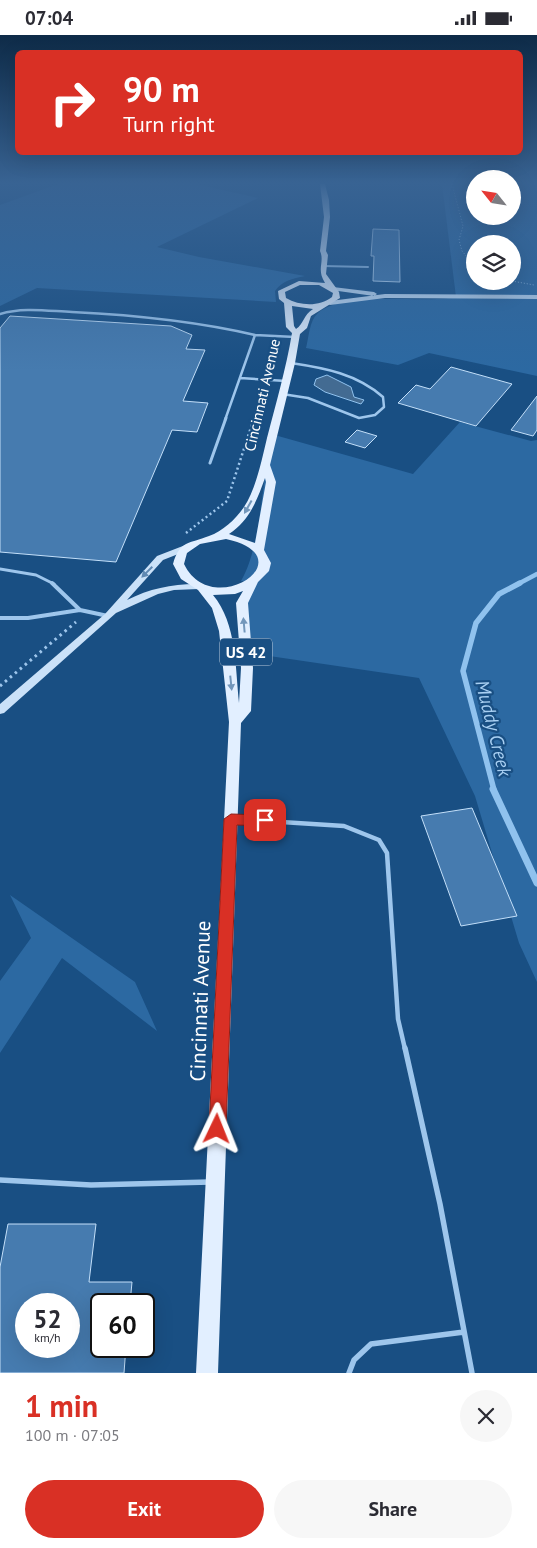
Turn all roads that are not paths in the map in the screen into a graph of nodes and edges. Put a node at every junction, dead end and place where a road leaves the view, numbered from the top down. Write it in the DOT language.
graph roads {
  1 [pos="324,246"];
  2 [pos="323,251"];
  3 [pos="323,266"];
  4 [pos="368,267"];
  5 [pos="299,283"];
  6 [pos="332,288"];
  7 [pos="385,296"];
  8 [pos="537,297"];
  9 [pos="288,303"];
  10 [pos="326,304"];
  11 [pos="0,314"];
  12 [pos="255,335"];
  13 [pos="296,335"];
  14 [pos="291,363"];
  15 [pos="240,378"];
  16 [pos="286,381"];
  17 [pos="282,394"];
  18 [pos="210,463"];
  19 [pos="265,465"];
  20 [pos="215,537"];
  21 [pos="188,547"];
  22 [pos="259,550"];
  23 [pos="0,569"];
  24 [pos="252,581"];
  25 [pos="199,587"];
  26 [pos="80,610"];
  27 [pos="108,616"];
  28 [pos="0,618"];
  29 [pos="0,710"];
  30 [pos="235,722"];
  31 [pos="231,819"];
  32 [pos="0,1180"];
  33 [pos="215,1182"];
  34 [pos="464,1331"];
  35 [pos="207,1373"];
  36 [pos="349,1373"];
  37 [pos="472,1373"];
  1 -- 2 [label="main road"];
  2 -- 3 [label="main road"];
  2 -- 5 [label="main road"];
  3 -- 4 [label="lane"];
  3 -- 6 [label="main road"];
  5 -- 6 [label="main road"];
  5 -- 9 [label="main road, Cincinnati Avenue"];
  6 -- 7 [label="street"];
  6 -- 10 [label="main road"];
  7 -- 8 [label="street"];
  7 -- 10 [label="street"];
  9 -- 10 [label="main road"];
  9 -- 13 [label="main road, Cincinnati Avenue"];
  10 -- 13 [label="main road, Cincinnati Avenue"];
  11 -- 12 [label="lane"];
  12 -- 13 [label="lane"];
  12 -- 15 [label="lane"];
  13 -- 14 [label="main road, Cincinnati Avenue"];
  14 -- 16 [label="main road, Cincinnati Avenue"];
  14 -- 17 [label="lane"];
  15 -- 16 [label="lane"];
  15 -- 18 [label="lane"];
  16 -- 17 [label="main road, Cincinnati Avenue"];
  17 -- 19 [label="main road, Cincinnati Avenue"];
  19 -- 20 [label="main road, Cincinnati Avenue, one-way"];
  19 -- 22 [label="main road, Cincinnati Avenue"];
  20 -- 21 [label="main road"];
  20 -- 22 [label="main road"];
  21 -- 25 [label="main road"];
  21 -- 27 [label="street, one-way"];
  22 -- 24 [label="main road"];
  23 -- 26 [label="lane"];
  24 -- 25 [label="main road"];
  30 -- 24 [label="main road, Cincinnati Avenue / US 42, one-way"];
  25 -- 27 [label="street"];
  25 -- 30 [label="main road, Cincinnati Avenue / US 42, one-way"];
  26 -- 27 [label="lane"];
  26 -- 28 [label="lane"];
  27 -- 29 [label="street"];
  30 -- 31 [label="main road, Cincinnati Avenue / US 42"];
  31 -- 33 [label="main road, Cincinnati Avenue / US 42"];
  31 -- 34 [label="lane"];
  32 -- 33 [label="lane"];
  33 -- 35 [label="main road, Cincinnati Avenue / US 42"];
  34 -- 36 [label="lane"];
  34 -- 37 [label="lane"];
}
